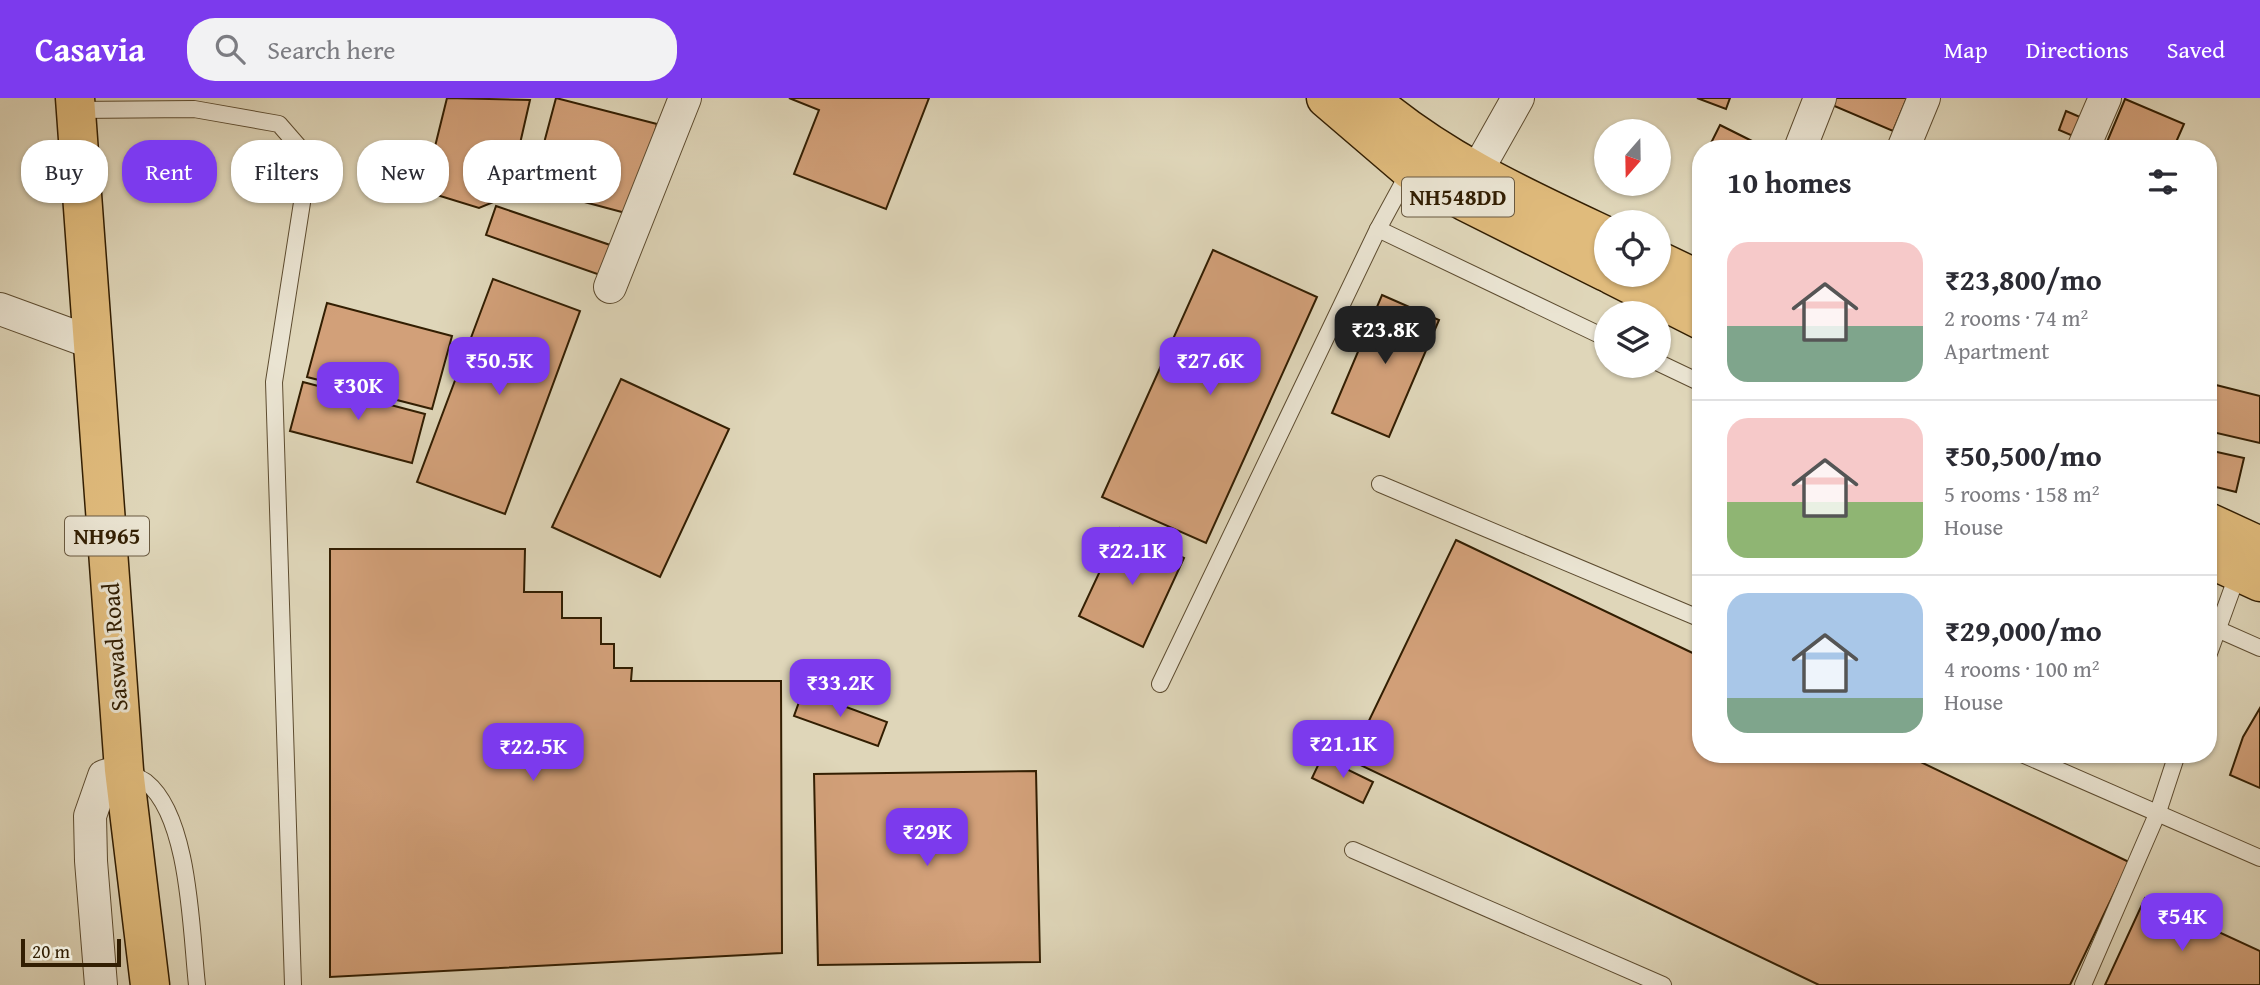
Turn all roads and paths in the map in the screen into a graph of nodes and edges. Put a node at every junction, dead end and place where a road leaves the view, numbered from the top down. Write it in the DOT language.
graph roads {
  1 [pos="685,98"];
  2 [pos="1326,98"];
  3 [pos="1518,98"];
  4 [pos="1820,98"];
  5 [pos="1924,98"];
  6 [pos="2105,98"];
  7 [pos="1372,99"];
  8 [pos="76,104"];
  9 [pos="1804,140"];
  10 [pos="1907,140"];
  11 [pos="2088,140"];
  12 [pos="1410,170"];
  13 [pos="1469,186"];
  14 [pos="1378,229"];
  15 [pos="1594,230"];
  16 [pos="1594,264"];
  17 [pos="1671,267"];
  18 [pos="1692,277"];
  19 [pos="610,287"];
  20 [pos="1636,287"];
  21 [pos="0,309"];
  22 [pos="1692,315"];
  23 [pos="1594,332"];
  24 [pos="93,343"];
  25 [pos="1671,369"];
  26 [pos="1692,379"];
  27 [pos="1380,484"];
  28 [pos="2217,533"];
  29 [pos="2242,564"];
  30 [pos="1692,615"];
  31 [pos="2217,618"];
  32 [pos="2217,629"];
  33 [pos="2260,648"];
  34 [pos="1160,684"];
  35 [pos="2043,763"];
  36 [pos="2174,763"];
  37 [pos="124,770"];
  38 [pos="2158,812"];
  39 [pos="1353,850"];
  40 [pos="2260,858"];
  41 [pos="101,985"];
  42 [pos="150,985"];
  43 [pos="197,985"];
  44 [pos="293,985"];
  45 [pos="1663,985"];
  46 [pos="2083,985"];
  1 -- 19 [label="street"];
  2 -- 12 [label="highway, NH548DD"];
  3 -- 13 [label="street"];
  4 -- 9 [label="street"];
  5 -- 10 [label="street"];
  6 -- 11 [label="street"];
  7 -- 13 [label="highway, NH548DD"];
  8 -- 24 [label="highway, Saswad Road / NH965"];
  8 -- 44 [label="lane"];
  12 -- 13 [label="highway, NH548DD"];
  12 -- 14 [label="lane"];
  13 -- 15 [label="highway, NH548DD"];
  13 -- 16 [label="highway, NH548DD"];
  14 -- 23 [label="lane"];
  14 -- 34 [label="lane"];
  17 -- 18 [label="highway"];
  20 -- 22 [label="highway"];
  21 -- 24 [label="street"];
  24 -- 37 [label="highway, Saswad Road / NH965"];
  25 -- 26 [label="lane"];
  27 -- 30 [label="lane"];
  28 -- 29 [label="highway"];
  29 -- 31 [label="lane"];
  32 -- 33 [label="lane"];
  35 -- 38 [label="lane"];
  36 -- 38 [label="lane"];
  37 -- 41 [label="street"];
  37 -- 42 [label="highway, Saswad Road / NH965"];
  37 -- 43 [label="lane"];
  38 -- 40 [label="lane"];
  38 -- 46 [label="lane"];
  39 -- 45 [label="lane"];
}
